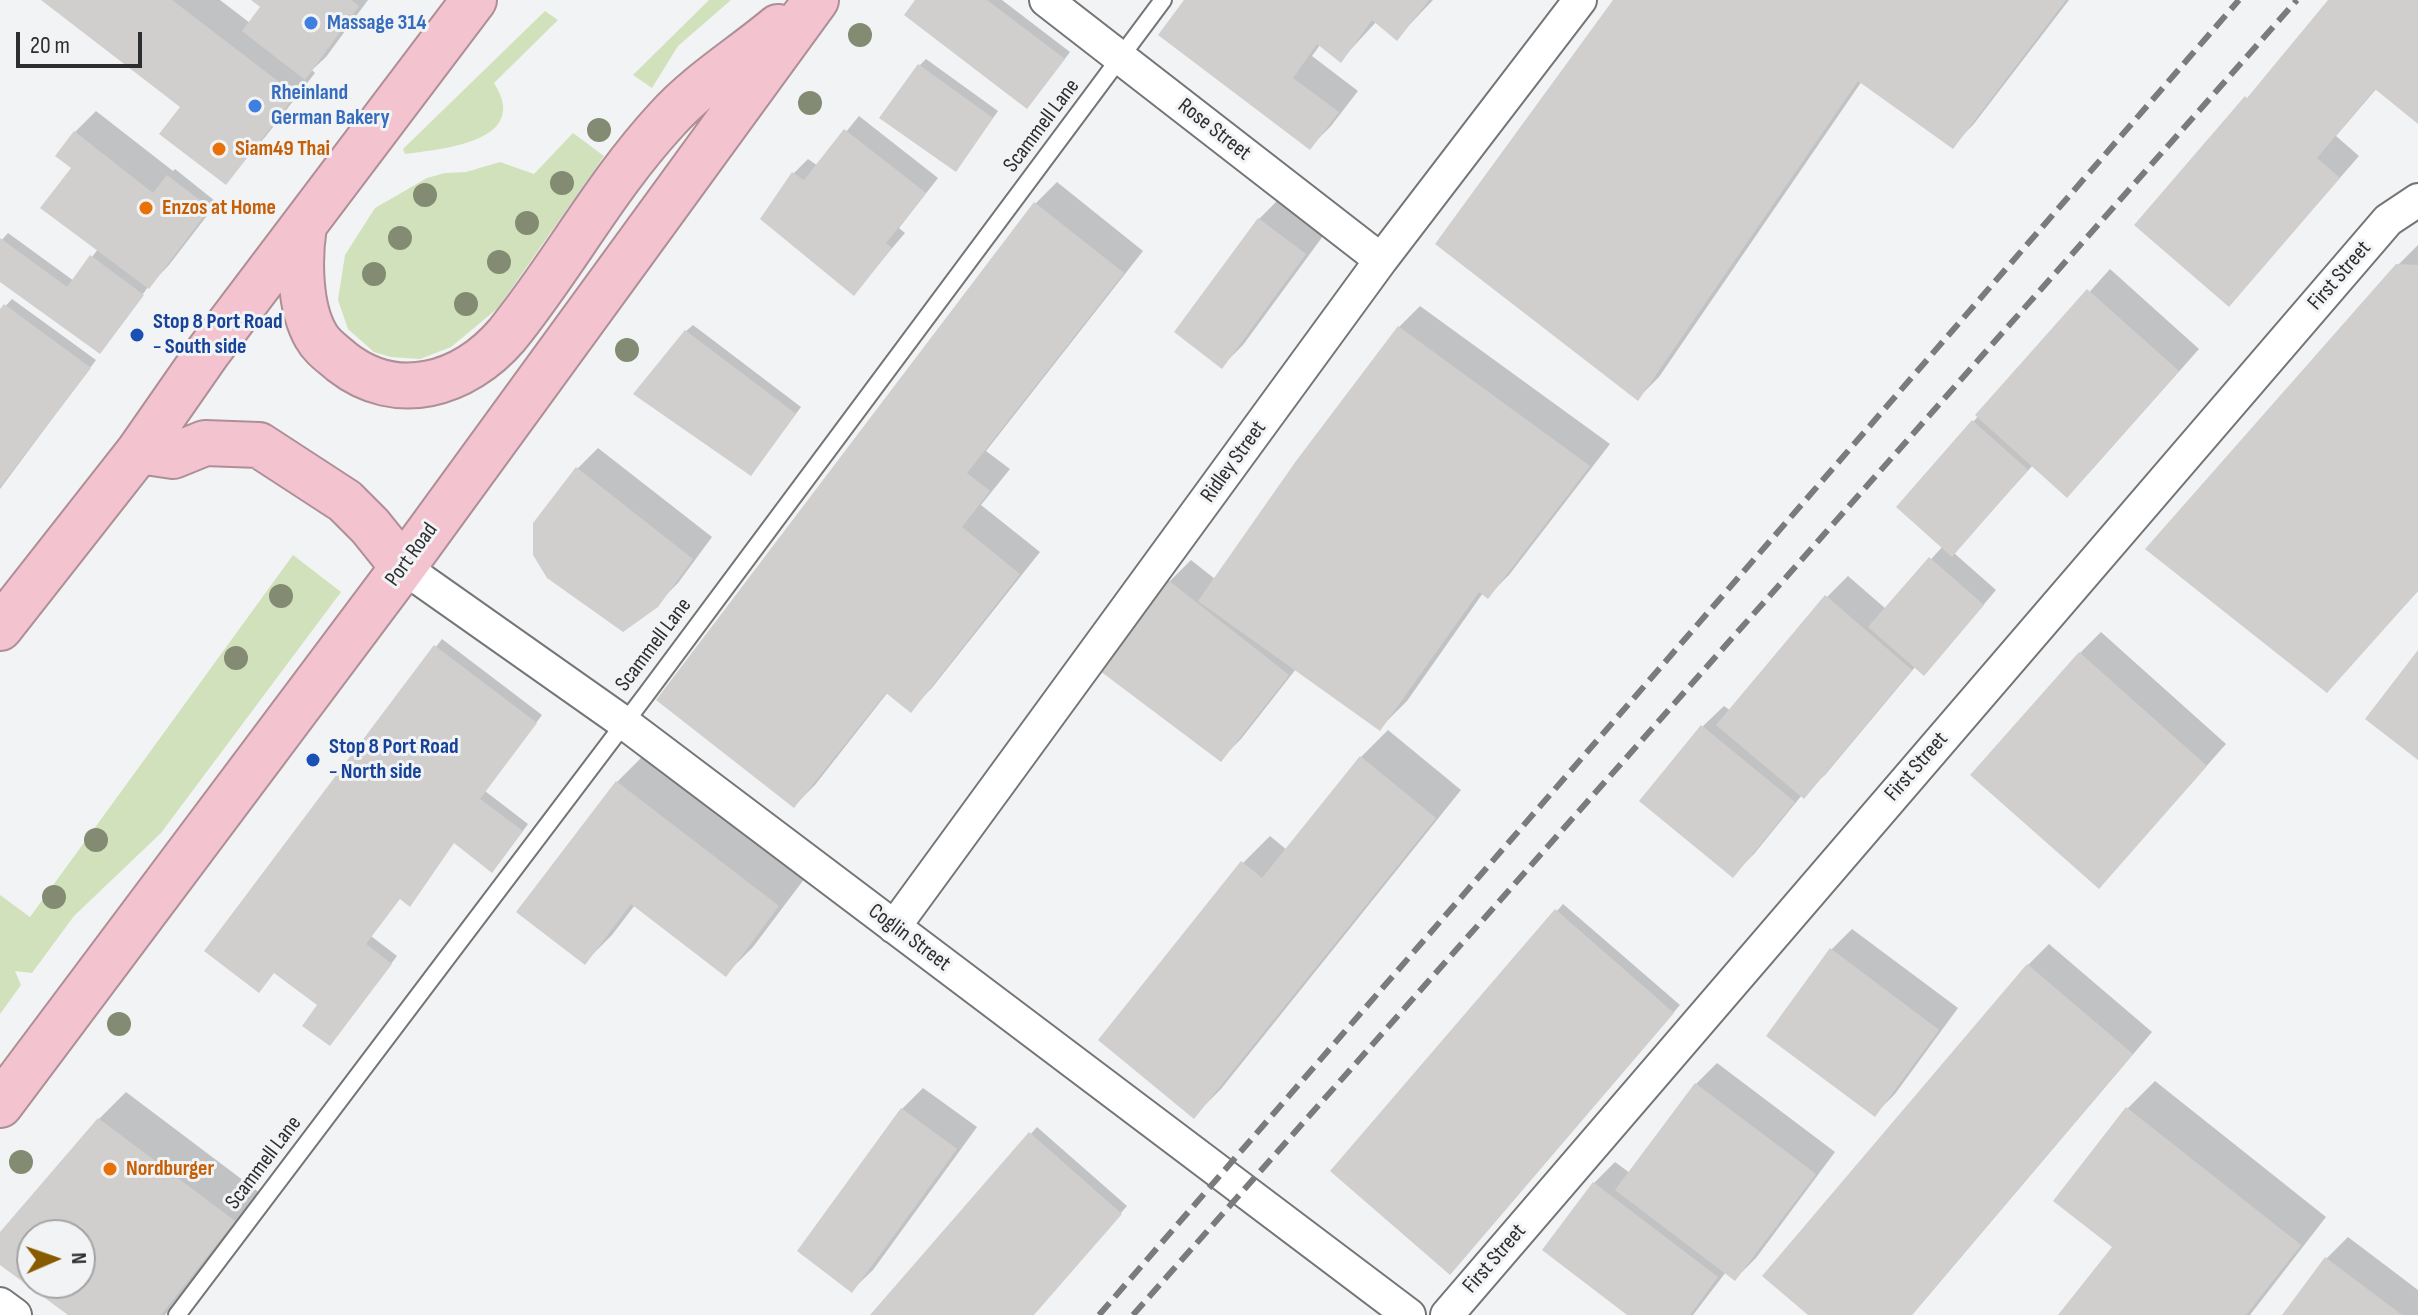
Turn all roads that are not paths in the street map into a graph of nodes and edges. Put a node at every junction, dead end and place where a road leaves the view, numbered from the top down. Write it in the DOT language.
graph roads {
  1 [pos="474,0"];
  2 [pos="814,0"];
  3 [pos="1046,0"];
  4 [pos="1163,0"];
  5 [pos="1580,0"];
  6 [pos="1120,58"];
  7 [pos="2418,200"];
  8 [pos="304,226"];
  9 [pos="1381,260"];
  10 [pos="139,451"];
  11 [pos="403,567"];
  12 [pos="0,628"];
  13 [pos="623,722"];
  14 [pos="894,927"];
  15 [pos="0,1105"];
  16 [pos="0,1304"];
  17 [pos="15,1315"];
  18 [pos="177,1315"];
  19 [pos="1409,1315"];
  20 [pos="1447,1315"];
  1 -- 8 [label="highway"];
  2 -- 8 [label="highway"];
  2 -- 11 [label="highway, Port Road"];
  3 -- 6 [label="street, Rose Street"];
  4 -- 6 [label="lane, Scammell Lane"];
  5 -- 9 [label="street, Ridley Street"];
  6 -- 9 [label="street, Rose Street"];
  6 -- 13 [label="lane, Scammell Lane"];
  7 -- 20 [label="street, First Street"];
  8 -- 10 [label="highway"];
  9 -- 14 [label="street, Ridley Street"];
  10 -- 11 [label="highway"];
  10 -- 12 [label="highway"];
  11 -- 13 [label="street, Coglin Street"];
  11 -- 15 [label="highway, Port Road"];
  13 -- 14 [label="street, Coglin Street"];
  13 -- 18 [label="lane, Scammell Lane"];
  14 -- 19 [label="street, Coglin Street"];
  16 -- 17 [label="street"];
}
